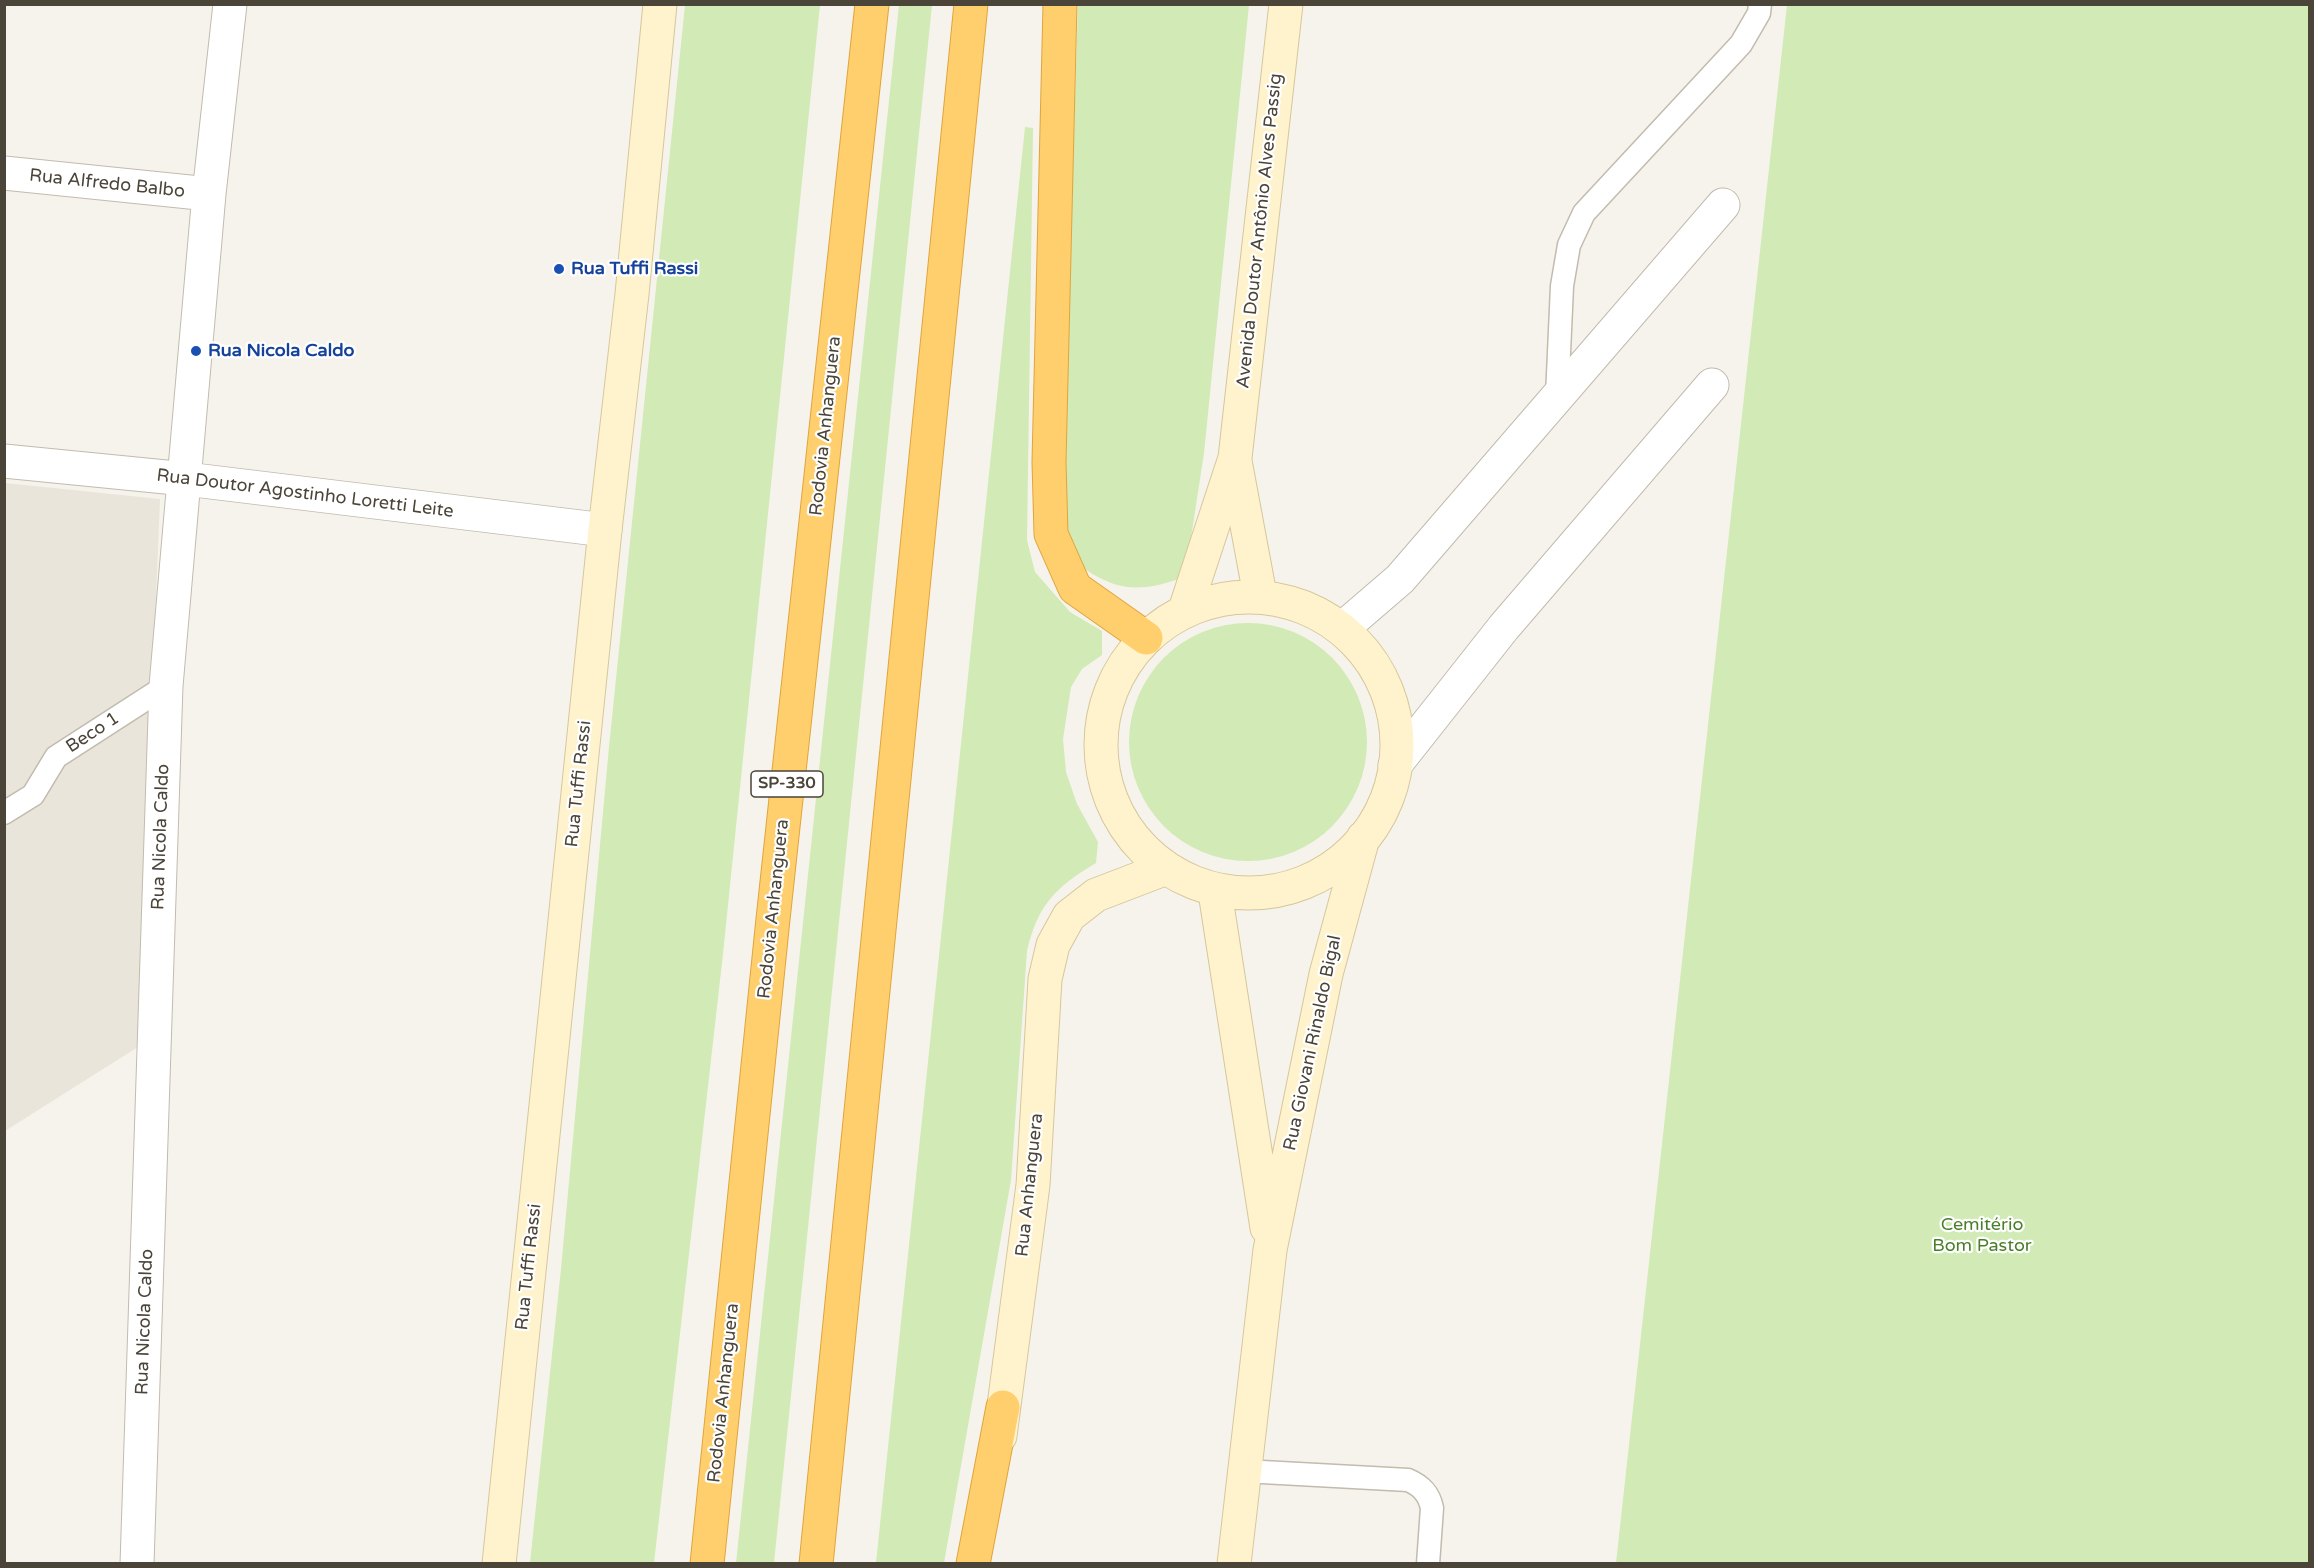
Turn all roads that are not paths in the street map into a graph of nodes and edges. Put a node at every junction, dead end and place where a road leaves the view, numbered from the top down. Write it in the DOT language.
graph roads {
  1 [pos="230,4"];
  2 [pos="660,4"];
  3 [pos="872,4"];
  4 [pos="971,4"];
  5 [pos="1060,4"];
  6 [pos="1286,4"];
  7 [pos="1760,4"];
  8 [pos="4,173"];
  9 [pos="209,194"];
  10 [pos="1723,205"];
  11 [pos="1712,385"];
  12 [pos="1557,397"];
  13 [pos="1235,458"];
  14 [pos="4,461"];
  15 [pos="186,479"];
  16 [pos="605,530"];
  17 [pos="1260,595"];
  18 [pos="1185,610"];
  19 [pos="1343,628"];
  20 [pos="1146,638"];
  21 [pos="166,686"];
  22 [pos="1395,765"];
  23 [pos="4,813"];
  24 [pos="1363,837"];
  25 [pos="1164,869"];
  26 [pos="1215,892"];
  27 [pos="1270,1250"];
  28 [pos="1003,1407"];
  29 [pos="1244,1471"];
  30 [pos="137,1563"];
  31 [pos="499,1563"];
  32 [pos="707,1563"];
  33 [pos="816,1563"];
  34 [pos="973,1563"];
  35 [pos="989,1563"];
  36 [pos="1234,1563"];
  37 [pos="1428,1563"];
  1 -- 9 [label="street, Rua Nicola Caldo"];
  2 -- 16 [label="street, Rua Tuffi Rassi"];
  3 -- 32 [label="highway, Rodovia Anhanguera / SP-330"];
  4 -- 33 [label="highway"];
  5 -- 20 [label="highway"];
  6 -- 13 [label="street, Avenida Doutor Antônio Alves Passig"];
  7 -- 12 [label="lane"];
  8 -- 9 [label="street, Rua Alfredo Balbo"];
  9 -- 15 [label="street, Rua Nicola Caldo"];
  10 -- 12 [label="street"];
  11 -- 22 [label="street"];
  12 -- 19 [label="street"];
  13 -- 17 [label="street, Avenida Doutor Antônio Alves Passig"];
  13 -- 18 [label="street, Avenida Doutor Antônio Alves Passig"];
  14 -- 15 [label="street, Rua Doutor Agostinho Loretti Leite"];
  15 -- 16 [label="street, Rua Doutor Agostinho Loretti Leite"];
  15 -- 21 [label="street, Rua Nicola Caldo"];
  16 -- 31 [label="street, Rua Tuffi Rassi"];
  17 -- 18 [label="street"];
  17 -- 19 [label="street"];
  18 -- 20 [label="street"];
  19 -- 22 [label="street"];
  20 -- 25 [label="street"];
  21 -- 23 [label="lane, Beco 1"];
  21 -- 30 [label="street, Rua Nicola Caldo"];
  22 -- 24 [label="street"];
  24 -- 26 [label="street"];
  24 -- 27 [label="street, Rua Giovani Rinaldo Bigal"];
  25 -- 26 [label="street"];
  25 -- 28 [label="street, Rua Anhanguera"];
  26 -- 27 [label="street, Rua Giovani Rinaldo Bigal"];
  27 -- 29 [label="street, Rua Giovani Rinaldo Bigal"];
  28 -- 34 [label="highway"];
  28 -- 35 [label="street, Rua Anhanguera"];
  29 -- 36 [label="street, Rua Giovani Rinaldo Bigal"];
  29 -- 37 [label="lane"];
}
